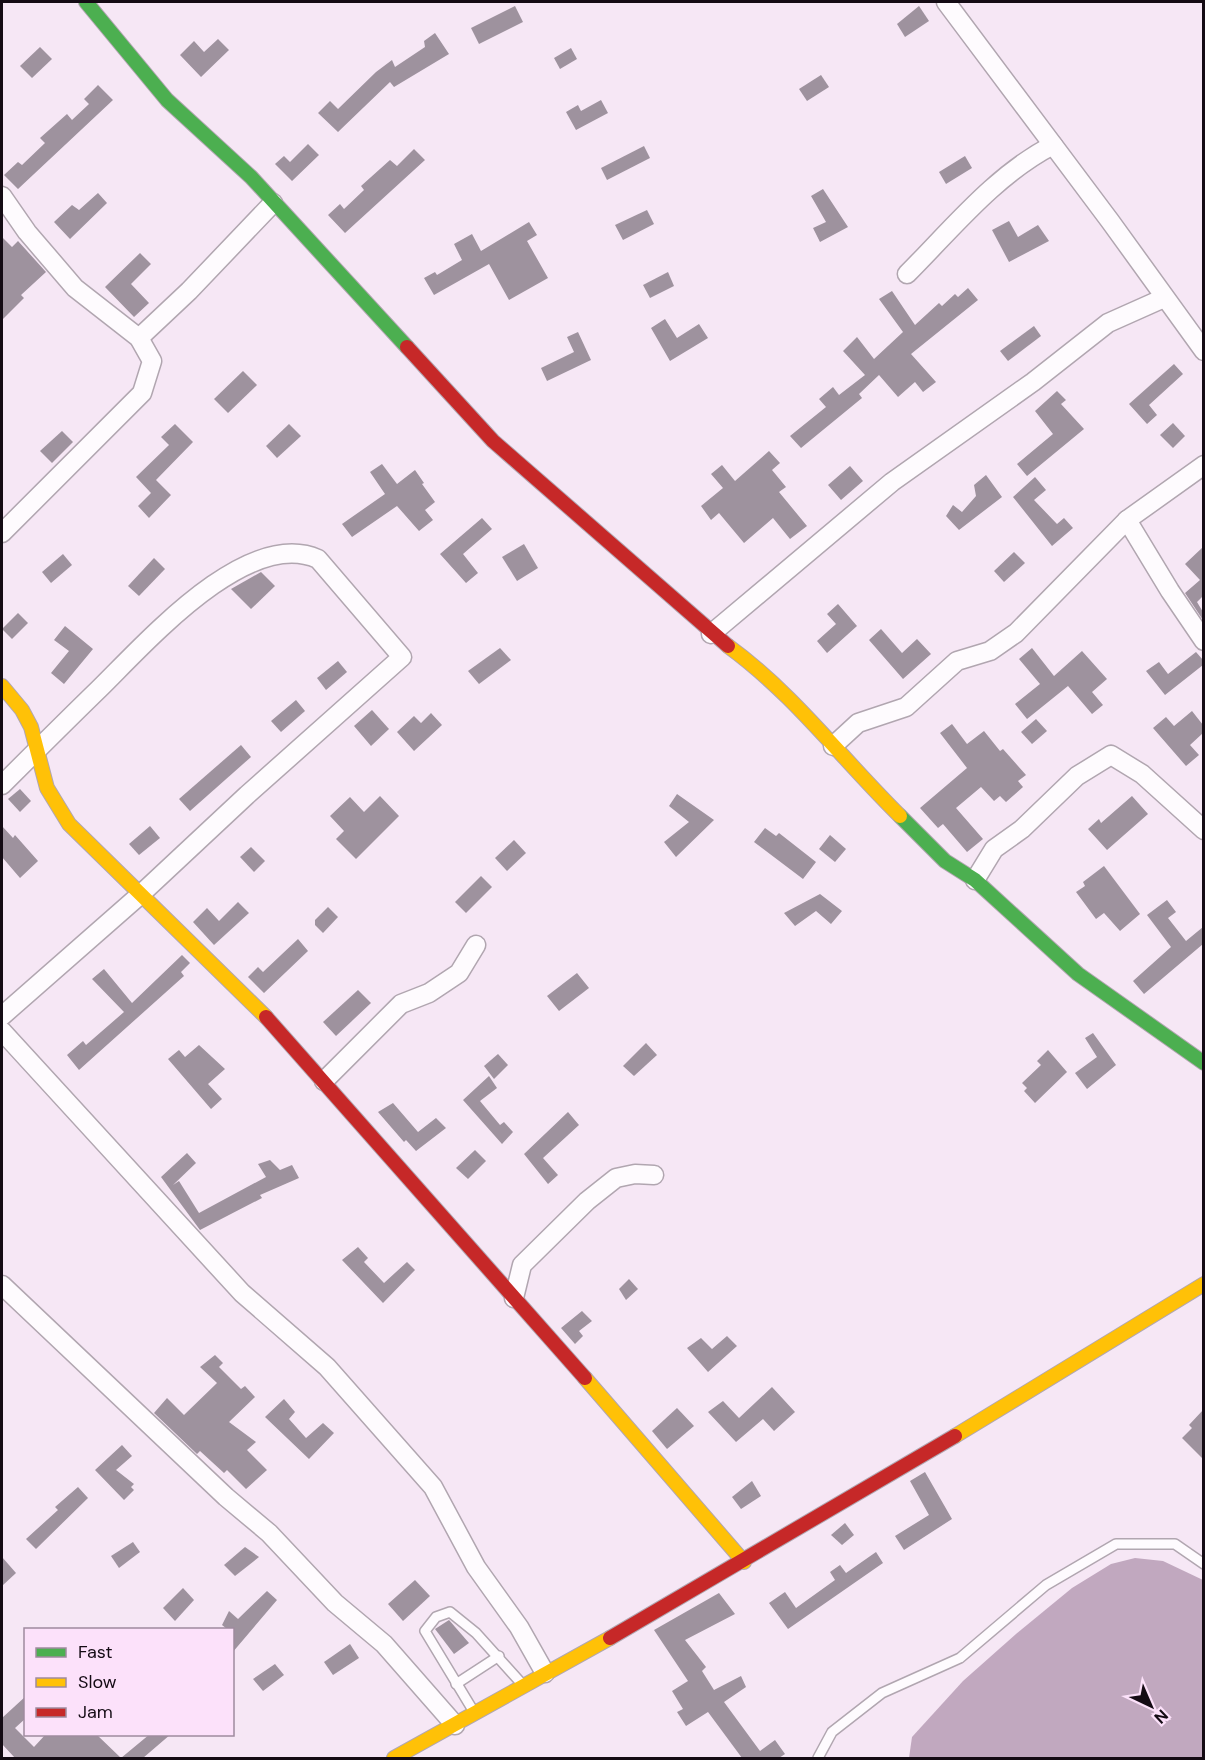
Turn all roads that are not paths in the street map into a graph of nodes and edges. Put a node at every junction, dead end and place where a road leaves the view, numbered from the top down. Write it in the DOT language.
graph roads {
  1 [pos="86,2"];
  2 [pos="946,2"];
  3 [pos="1053,145"];
  4 [pos="2,196"];
  5 [pos="273,203"];
  6 [pos="907,274"];
  7 [pos="1164,298"];
  8 [pos="139,338"];
  9 [pos="1200,338"];
  10 [pos="1203,465"];
  11 [pos="1127,520"];
  12 [pos="2,533"];
  13 [pos="711,633"];
  14 [pos="1203,641"];
  15 [pos="2,686"];
  16 [pos="833,746"];
  17 [pos="37,750"];
  18 [pos="2,785"];
  19 [pos="1203,830"];
  20 [pos="975,880"];
  21 [pos="141,894"];
  22 [pos="476,945"];
  23 [pos="2,1016"];
  24 [pos="2,1031"];
  25 [pos="1203,1063"];
  26 [pos="324,1081"];
  27 [pos="654,1175"];
  28 [pos="1203,1284"];
  29 [pos="2,1285"];
  30 [pos="514,1298"];
  31 [pos="744,1562"];
  32 [pos="1203,1564"];
  33 [pos="499,1656"];
  34 [pos="545,1673"];
  35 [pos="456,1684"];
  36 [pos="524,1686"];
  37 [pos="475,1714"];
  38 [pos="455,1725"];
  39 [pos="394,1758"];
  40 [pos="818,1758"];
  1 -- 5 [label="street"];
  2 -- 3 [label="street"];
  3 -- 6 [label="street"];
  3 -- 7 [label="street"];
  4 -- 8 [label="street"];
  5 -- 8 [label="street"];
  5 -- 13 [label="street"];
  7 -- 9 [label="street"];
  7 -- 13 [label="street"];
  8 -- 12 [label="street"];
  10 -- 11 [label="street"];
  11 -- 14 [label="street"];
  11 -- 16 [label="street"];
  13 -- 16 [label="street"];
  15 -- 17 [label="street"];
  16 -- 20 [label="street"];
  17 -- 18 [label="street"];
  17 -- 21 [label="street"];
  17 -- 21 [label="street"];
  19 -- 20 [label="street"];
  20 -- 25 [label="street"];
  21 -- 23 [label="street"];
  21 -- 26 [label="street"];
  22 -- 26 [label="street"];
  24 -- 34 [label="street"];
  26 -- 30 [label="street"];
  27 -- 30 [label="street"];
  28 -- 31 [label="street"];
  29 -- 38 [label="street"];
  30 -- 31 [label="street"];
  31 -- 34 [label="street"];
  32 -- 40 [label="lane"];
  33 -- 35 [label="lane"];
  33 -- 35 [label="lane"];
  33 -- 36 [label="lane"];
  34 -- 36 [label="street"];
  35 -- 37 [label="lane"];
  36 -- 37 [label="street"];
  37 -- 38 [label="street"];
  38 -- 39 [label="street"];
}
